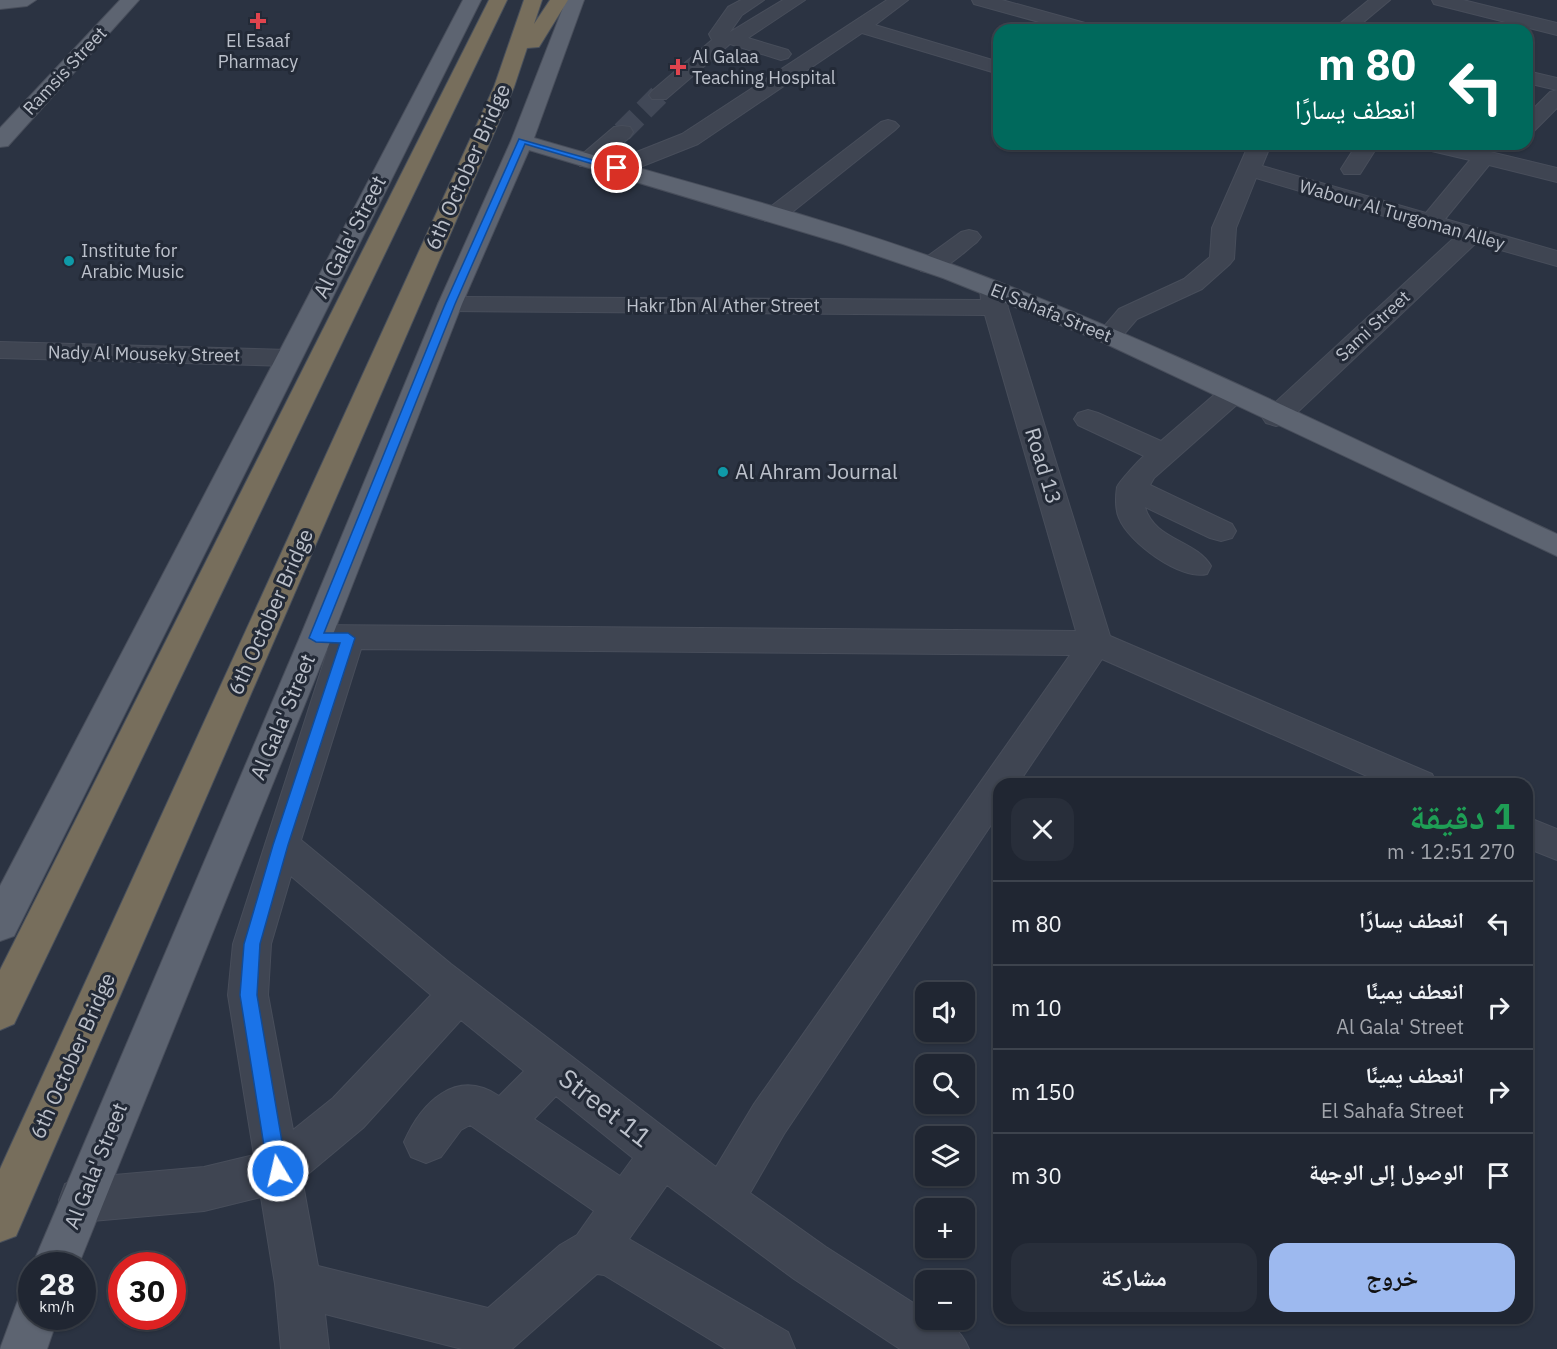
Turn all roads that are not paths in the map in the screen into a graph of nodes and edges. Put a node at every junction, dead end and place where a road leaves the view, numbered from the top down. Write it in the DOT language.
graph roads {
  1 [pos="27,0"];
  2 [pos="130,0"];
  3 [pos="472,0"];
  4 [pos="498,0"];
  5 [pos="533,0"];
  6 [pos="560,0"];
  7 [pos="575,0"];
  8 [pos="755,0"];
  9 [pos="796,0"];
  10 [pos="981,0"];
  11 [pos="1381,0"];
  12 [pos="1441,0"];
  13 [pos="1516,0"];
  14 [pos="894,1"];
  15 [pos="0,3"];
  16 [pos="1497,23"];
  17 [pos="1067,24"];
  18 [pos="1350,24"];
  19 [pos="860,27"];
  20 [pos="1533,27"];
  21 [pos="1557,29"];
  22 [pos="728,39"];
  23 [pos="806,62"];
  24 [pos="993,66"];
  25 [pos="1533,78"];
  26 [pos="1557,84"];
  27 [pos="504,87"];
  28 [pos="659,95"];
  29 [pos="1557,96"];
  30 [pos="1533,119"];
  31 [pos="1533,125"];
  32 [pos="888,126"];
  33 [pos="1557,128"];
  34 [pos="622,132"];
  35 [pos="0,141"];
  36 [pos="522,141"];
  37 [pos="1255,150"];
  38 [pos="1364,150"];
  39 [pos="1455,150"];
  40 [pos="1503,150"];
  41 [pos="1490,159"];
  42 [pos="588,161"];
  43 [pos="617,168"];
  44 [pos="1248,169"];
  45 [pos="1352,169"];
  46 [pos="1557,176"];
  47 [pos="773,216"];
  48 [pos="1430,223"];
  49 [pos="1471,235"];
  50 [pos="969,237"];
  51 [pos="1557,259"];
  52 [pos="930,266"];
  53 [pos="993,298"];
  54 [pos="450,304"];
  55 [pos="1109,336"];
  56 [pos="0,350"];
  57 [pos="288,358"];
  58 [pos="1231,395"];
  59 [pos="1276,417"];
  60 [pos="1088,419"];
  61 [pos="1164,454"];
  62 [pos="1131,488"];
  63 [pos="1221,531"];
  64 [pos="1557,546"];
  65 [pos="1196,566"];
  66 [pos="332,638"];
  67 [pos="1096,643"];
  68 [pos="1003,778"];
  69 [pos="1405,778"];
  70 [pos="993,793"];
  71 [pos="1533,835"];
  72 [pos="281,845"];
  73 [pos="1557,845"];
  74 [pos="0,924"];
  75 [pos="459,993"];
  76 [pos="0,1011"];
  77 [pos="554,1069"];
  78 [pos="502,1123"];
  79 [pos="426,1142"];
  80 [pos="663,1154"];
  81 [pos="278,1171"];
  82 [pos="81,1200"];
  83 [pos="720,1200"];
  84 [pos="625,1206"];
  85 [pos="0,1220"];
  86 [pos="593,1251"];
  87 [pos="61,1252"];
  88 [pos="298,1284"];
  89 [pos="30,1330"];
  90 [pos="491,1341"];
  91 [pos="23,1349"];
  92 [pos="306,1349"];
  93 [pos="771,1349"];
  94 [pos="945,1349"];
  1 -- 15 [label="main road"];
  2 -- 35 [label="main road, Ramsis Street"];
  3 -- 57 [label="main road, Al Gala' Street"];
  4 -- 76 [label="highway, 6th October Bridge"];
  5 -- 27 [label="highway, 6th October Bridge"];
  6 -- 27 [label="highway"];
  7 -- 36 [label="main road, Al Gala' Street"];
  8 -- 22 [label="street"];
  9 -- 22 [label="street"];
  10 -- 17 [label="street"];
  11 -- 18 [label="street"];
  12 -- 16 [label="street"];
  13 -- 16 [label="street"];
  14 -- 19 [label="street"];
  19 -- 23 [label="street"];
  19 -- 24 [label="street"];
  20 -- 21 [label="street"];
  22 -- 23 [label="street"];
  22 -- 28 [label="street"];
  23 -- 43 [label="street"];
  25 -- 26 [label="street"];
  27 -- 85 [label="highway, 6th October Bridge"];
  29 -- 30 [label="street"];
  31 -- 33 [label="street"];
  32 -- 47 [label="street"];
  34 -- 42 [label="street"];
  36 -- 42 [label="main road, El Sahafa Street"];
  36 -- 54 [label="main road, Al Gala' Street"];
  37 -- 44 [label="street"];
  38 -- 45 [label="street"];
  39 -- 41 [label="street"];
  40 -- 41 [label="street"];
  41 -- 46 [label="street"];
  41 -- 48 [label="street"];
  42 -- 43 [label="main road, El Sahafa Street"];
  43 -- 47 [label="main road, El Sahafa Street"];
  44 -- 48 [label="street, Wabour Al Turgoman Alley"];
  44 -- 55 [label="street"];
  47 -- 52 [label="main road, El Sahafa Street"];
  48 -- 49 [label="street, Wabour Al Turgoman Alley"];
  49 -- 51 [label="street, Wabour Al Turgoman Alley"];
  49 -- 59 [label="street, Sami Street"];
  50 -- 52 [label="street"];
  52 -- 53 [label="main road, El Sahafa Street"];
  53 -- 54 [label="street, Hakr Ibn Al Ather Street"];
  53 -- 55 [label="main road, El Sahafa Street"];
  53 -- 67 [label="street, Road 13"];
  54 -- 66 [label="main road, Al Gala' Street"];
  55 -- 58 [label="main road, El Sahafa Street"];
  56 -- 57 [label="street, Nady Al Mouseky Street"];
  57 -- 74 [label="main road, Al Gala' Street"];
  58 -- 59 [label="main road, El Sahafa Street"];
  58 -- 61 [label="street"];
  59 -- 64 [label="main road, El Sahafa Street"];
  60 -- 61 [label="street"];
  61 -- 62 [label="street"];
  62 -- 63 [label="street"];
  62 -- 65 [label="street"];
  66 -- 67 [label="street"];
  66 -- 72 [label="street"];
  66 -- 82 [label="main road, Al Gala' Street"];
  67 -- 68 [label="street"];
  67 -- 69 [label="street"];
  70 -- 83 [label="street"];
  71 -- 73 [label="street"];
  72 -- 75 [label="street, Street 11"];
  72 -- 81 [label="street"];
  75 -- 77 [label="street, Street 11"];
  75 -- 81 [label="street"];
  77 -- 78 [label="street"];
  77 -- 80 [label="street, Street 11"];
  78 -- 79 [label="street"];
  78 -- 84 [label="street"];
  80 -- 83 [label="street, Street 11"];
  80 -- 84 [label="street"];
  81 -- 82 [label="street"];
  81 -- 88 [label="street"];
  82 -- 87 [label="main road, Al Gala' Street"];
  83 -- 94 [label="street, Street 11"];
  84 -- 86 [label="street"];
  86 -- 90 [label="street"];
  86 -- 93 [label="street"];
  88 -- 90 [label="street"];
  88 -- 92 [label="street"];
  89 -- 91 [label="main road"];
}
